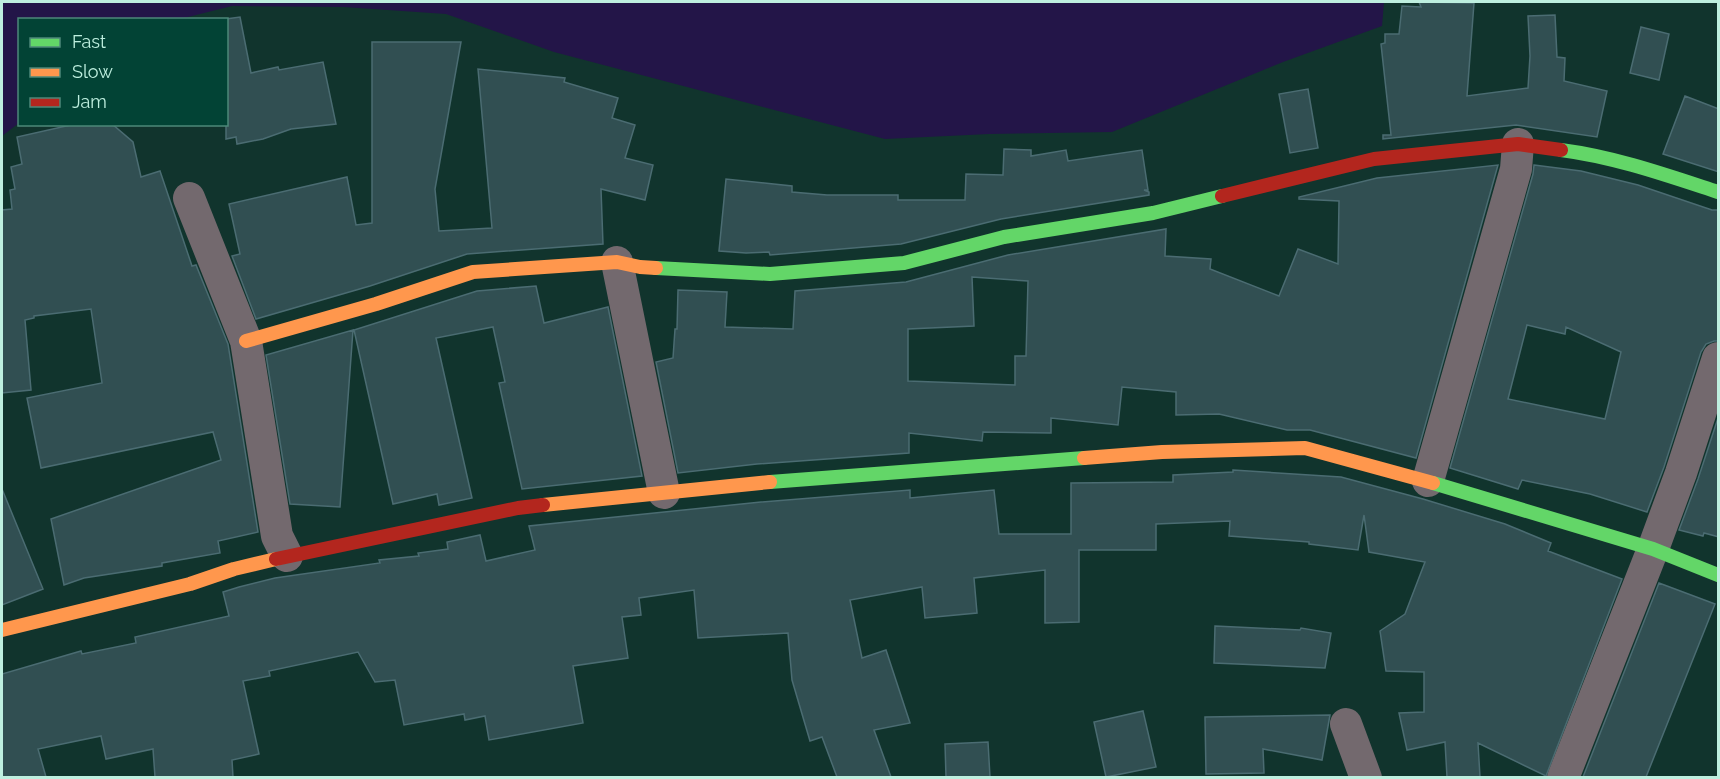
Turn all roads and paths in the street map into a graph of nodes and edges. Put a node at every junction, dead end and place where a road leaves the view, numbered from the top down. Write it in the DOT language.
graph roads {
  1 [pos="1518,144"];
  2 [pos="1719,192"];
  3 [pos="189,198"];
  4 [pos="617,262"];
  5 [pos="246,341"];
  6 [pos="1719,358"];
  7 [pos="1428,481"];
  8 [pos="664,493"];
  9 [pos="1653,549"];
  10 [pos="287,556"];
  11 [pos="1719,575"];
  12 [pos="2,630"];
  13 [pos="1346,723"];
  14 [pos="1366,777"];
  15 [pos="1563,777"];
  1 -- 2 [label="main road"];
  1 -- 4 [label="main road"];
  1 -- 7 [label="street"];
  3 -- 5 [label="street"];
  4 -- 5 [label="main road"];
  4 -- 8 [label="street"];
  5 -- 10 [label="street"];
  6 -- 9 [label="street"];
  7 -- 8 [label="main road"];
  7 -- 9 [label="main road"];
  8 -- 10 [label="main road"];
  9 -- 11 [label="main road"];
  9 -- 15 [label="street"];
  10 -- 12 [label="main road"];
  13 -- 14 [label="street"];
}
